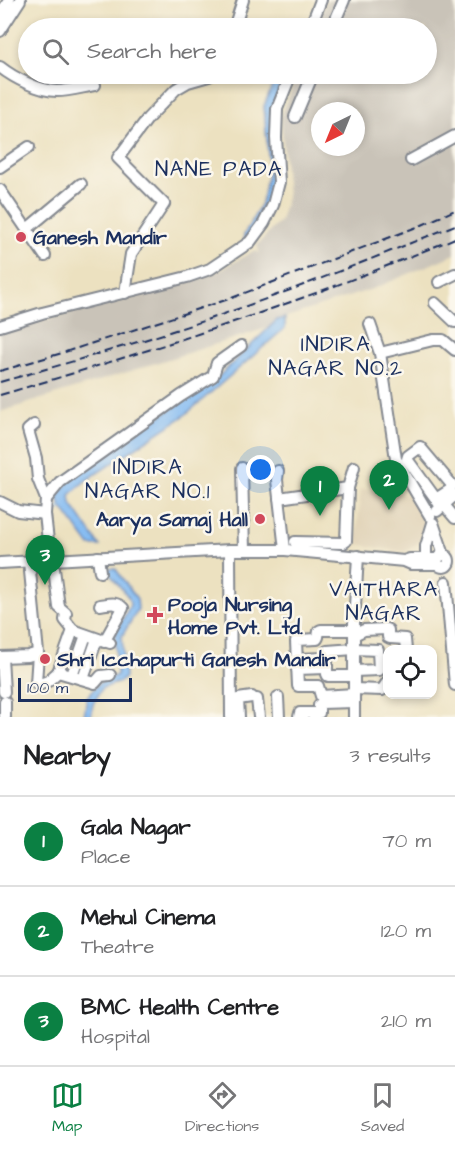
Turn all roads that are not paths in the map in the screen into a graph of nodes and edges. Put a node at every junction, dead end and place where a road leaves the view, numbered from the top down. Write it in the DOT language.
graph roads {
  1 [pos="9,0"];
  2 [pos="20,0"];
  3 [pos="243,0"];
  4 [pos="321,0"];
  5 [pos="344,0"];
  6 [pos="3,14"];
  7 [pos="237,18"];
  8 [pos="314,18"];
  9 [pos="336,18"];
  10 [pos="0,32"];
  11 [pos="0,67"];
  12 [pos="18,78"];
  13 [pos="30,84"];
  14 [pos="185,84"];
  15 [pos="287,84"];
  16 [pos="310,84"];
  17 [pos="95,85"];
  18 [pos="295,117"];
  19 [pos="455,136"];
  20 [pos="29,147"];
  21 [pos="411,160"];
  22 [pos="0,167"];
  23 [pos="81,184"];
  24 [pos="0,190"];
  25 [pos="27,229"];
  26 [pos="45,256"];
  27 [pos="455,274"];
  28 [pos="439,282"];
  29 [pos="125,292"];
  30 [pos="435,303"];
  31 [pos="455,322"];
  32 [pos="370,324"];
  33 [pos="0,326"];
  34 [pos="241,346"];
  35 [pos="455,350"];
  36 [pos="380,353"];
  37 [pos="34,425"];
  38 [pos="354,467"];
  39 [pos="242,468"];
  40 [pos="278,471"];
  41 [pos="348,488"];
  42 [pos="283,497"];
  43 [pos="46,499"];
  44 [pos="0,502"];
  45 [pos="446,503"];
  46 [pos="45,514"];
  47 [pos="455,518"];
  48 [pos="431,519"];
  49 [pos="292,548"];
  50 [pos="328,548"];
  51 [pos="230,550"];
  52 [pos="244,550"];
  53 [pos="358,556"];
  54 [pos="98,557"];
  55 [pos="50,559"];
  56 [pos="29,561"];
  57 [pos="425,561"];
  58 [pos="445,562"];
  59 [pos="0,563"];
  60 [pos="100,572"];
  61 [pos="100,605"];
  62 [pos="73,630"];
  63 [pos="354,632"];
  64 [pos="86,634"];
  65 [pos="104,641"];
  66 [pos="406,645"];
  67 [pos="354,649"];
  68 [pos="38,653"];
  69 [pos="1,657"];
  70 [pos="383,660"];
  71 [pos="326,663"];
  72 [pos="297,664"];
  73 [pos="58,672"];
  74 [pos="354,674"];
  75 [pos="72,675"];
  76 [pos="110,675"];
  77 [pos="86,683"];
  78 [pos="455,686"];
  79 [pos="383,688"];
  80 [pos="354,695"];
  81 [pos="278,697"];
  82 [pos="5,717"];
  83 [pos="231,717"];
  84 [pos="239,717"];
  85 [pos="259,717"];
  86 [pos="279,717"];
  87 [pos="299,717"];
  88 [pos="354,717"];
  1 -- 6 [label="street"];
  2 -- 6 [label="street"];
  3 -- 7 [label="street"];
  4 -- 8 [label="street"];
  5 -- 9 [label="street"];
  6 -- 10 [label="street"];
  11 -- 12 [label="street"];
  13 -- 17 [label="street"];
  14 -- 29 [label="street"];
  15 -- 29 [label="street"];
  16 -- 18 [label="street"];
  19 -- 21 [label="street"];
  20 -- 22 [label="street"];
  23 -- 25 [label="street"];
  24 -- 25 [label="street"];
  25 -- 26 [label="street"];
  27 -- 28 [label="street"];
  29 -- 33 [label="street"];
  30 -- 31 [label="street"];
  32 -- 36 [label="street"];
  34 -- 43 [label="street"];
  35 -- 36 [label="street"];
  36 -- 48 [label="street"];
  37 -- 43 [label="street"];
  38 -- 41 [label="street"];
  39 -- 52 [label="street"];
  40 -- 42 [label="street"];
  41 -- 42 [label="street"];
  41 -- 50 [label="street"];
  42 -- 49 [label="street"];
  43 -- 46 [label="street"];
  44 -- 46 [label="street"];
  45 -- 45 [label="street"];
  45 -- 47 [label="street"];
  45 -- 48 [label="street"];
  46 -- 55 [label="street"];
  48 -- 57 [label="street"];
  48 -- 58 [label="street"];
  49 -- 50 [label="street"];
  49 -- 52 [label="street"];
  50 -- 53 [label="street"];
  51 -- 52 [label="street"];
  51 -- 54 [label="street"];
  51 -- 83 [label="street"];
  53 -- 57 [label="street"];
  53 -- 63 [label="street"];
  54 -- 55 [label="street"];
  54 -- 60 [label="street"];
  55 -- 56 [label="street"];
  55 -- 62 [label="street"];
  56 -- 59 [label="street"];
  56 -- 68 [label="street"];
  57 -- 58 [label="street"];
  58 -- 78 [label="street"];
  61 -- 65 [label="street"];
  62 -- 64 [label="street"];
  62 -- 73 [label="street"];
  63 -- 66 [label="street"];
  63 -- 67 [label="street"];
  63 -- 72 [label="street"];
  64 -- 65 [label="street"];
  64 -- 75 [label="street"];
  65 -- 77 [label="street"];
  67 -- 70 [label="street"];
  67 -- 71 [label="street"];
  67 -- 74 [label="street"];
  68 -- 69 [label="street"];
  68 -- 73 [label="street"];
  69 -- 82 [label="street"];
  70 -- 74 [label="street"];
  71 -- 72 [label="street"];
  71 -- 74 [label="street"];
  72 -- 80 [label="street"];
  73 -- 75 [label="street"];
  74 -- 80 [label="street"];
  75 -- 77 [label="street"];
  76 -- 77 [label="street"];
  79 -- 80 [label="street"];
  80 -- 87 [label="street"];
  80 -- 88 [label="street"];
  81 -- 86 [label="street"];
  84 -- 85 [label="street"];
}
